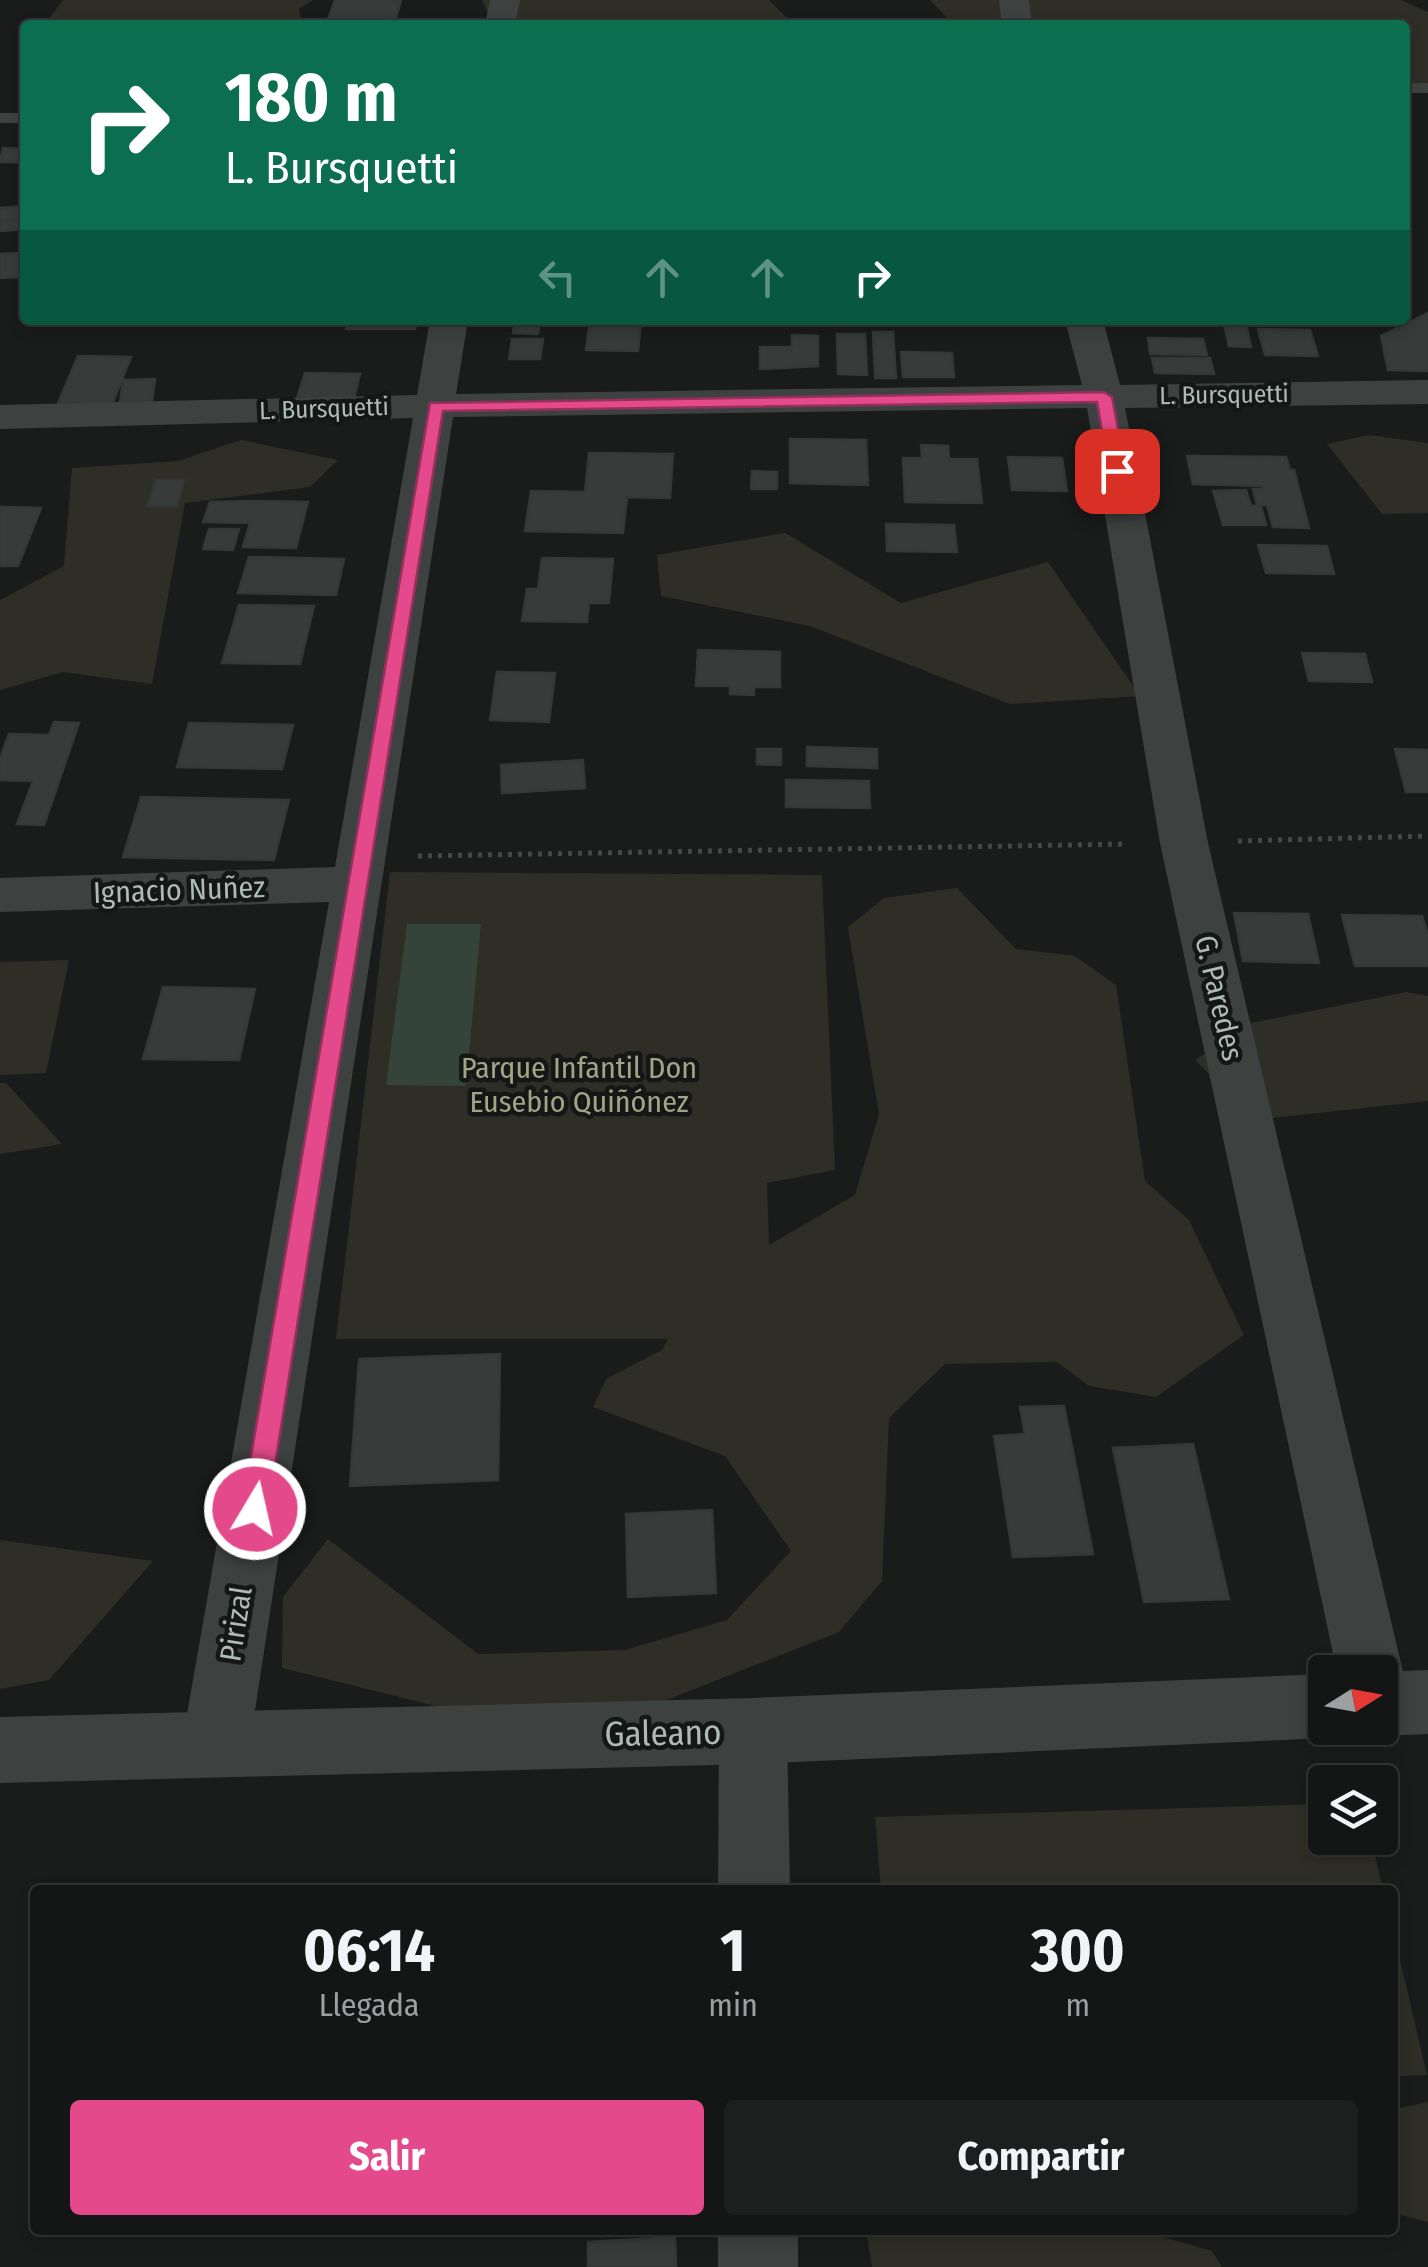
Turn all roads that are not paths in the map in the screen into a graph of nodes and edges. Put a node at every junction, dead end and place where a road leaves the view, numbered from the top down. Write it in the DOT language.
graph roads {
  1 [pos="448,325"];
  2 [pos="1085,325"];
  3 [pos="1428,392"];
  4 [pos="1104,397"];
  5 [pos="436,406"];
  6 [pos="0,418"];
  7 [pos="360,871"];
  8 [pos="0,895"];
  9 [pos="1366,1655"];
  10 [pos="1428,1702"];
  11 [pos="1398,1703"];
  12 [pos="1308,1707"];
  13 [pos="753,1731"];
  14 [pos="216,1743"];
  15 [pos="0,1750"];
  16 [pos="754,1885"];
  17 [pos="758,2235"];
  18 [pos="758,2267"];
  1 -- 5 [label="street, Pirizal"];
  2 -- 4 [label="street, G. Paredes"];
  3 -- 4 [label="street, L. Bursquetti"];
  4 -- 5 [label="street, L. Bursquetti"];
  4 -- 9 [label="street, G. Paredes"];
  5 -- 6 [label="street, L. Bursquetti"];
  5 -- 7 [label="street, Pirizal"];
  7 -- 8 [label="street, Ignacio Nuñez"];
  7 -- 14 [label="street, Pirizal"];
  10 -- 11 [label="street"];
  12 -- 13 [label="street, Galeano"];
  13 -- 14 [label="street, Galeano"];
  13 -- 16 [label="street"];
  14 -- 15 [label="street, Galeano"];
  17 -- 18 [label="street"];
}
